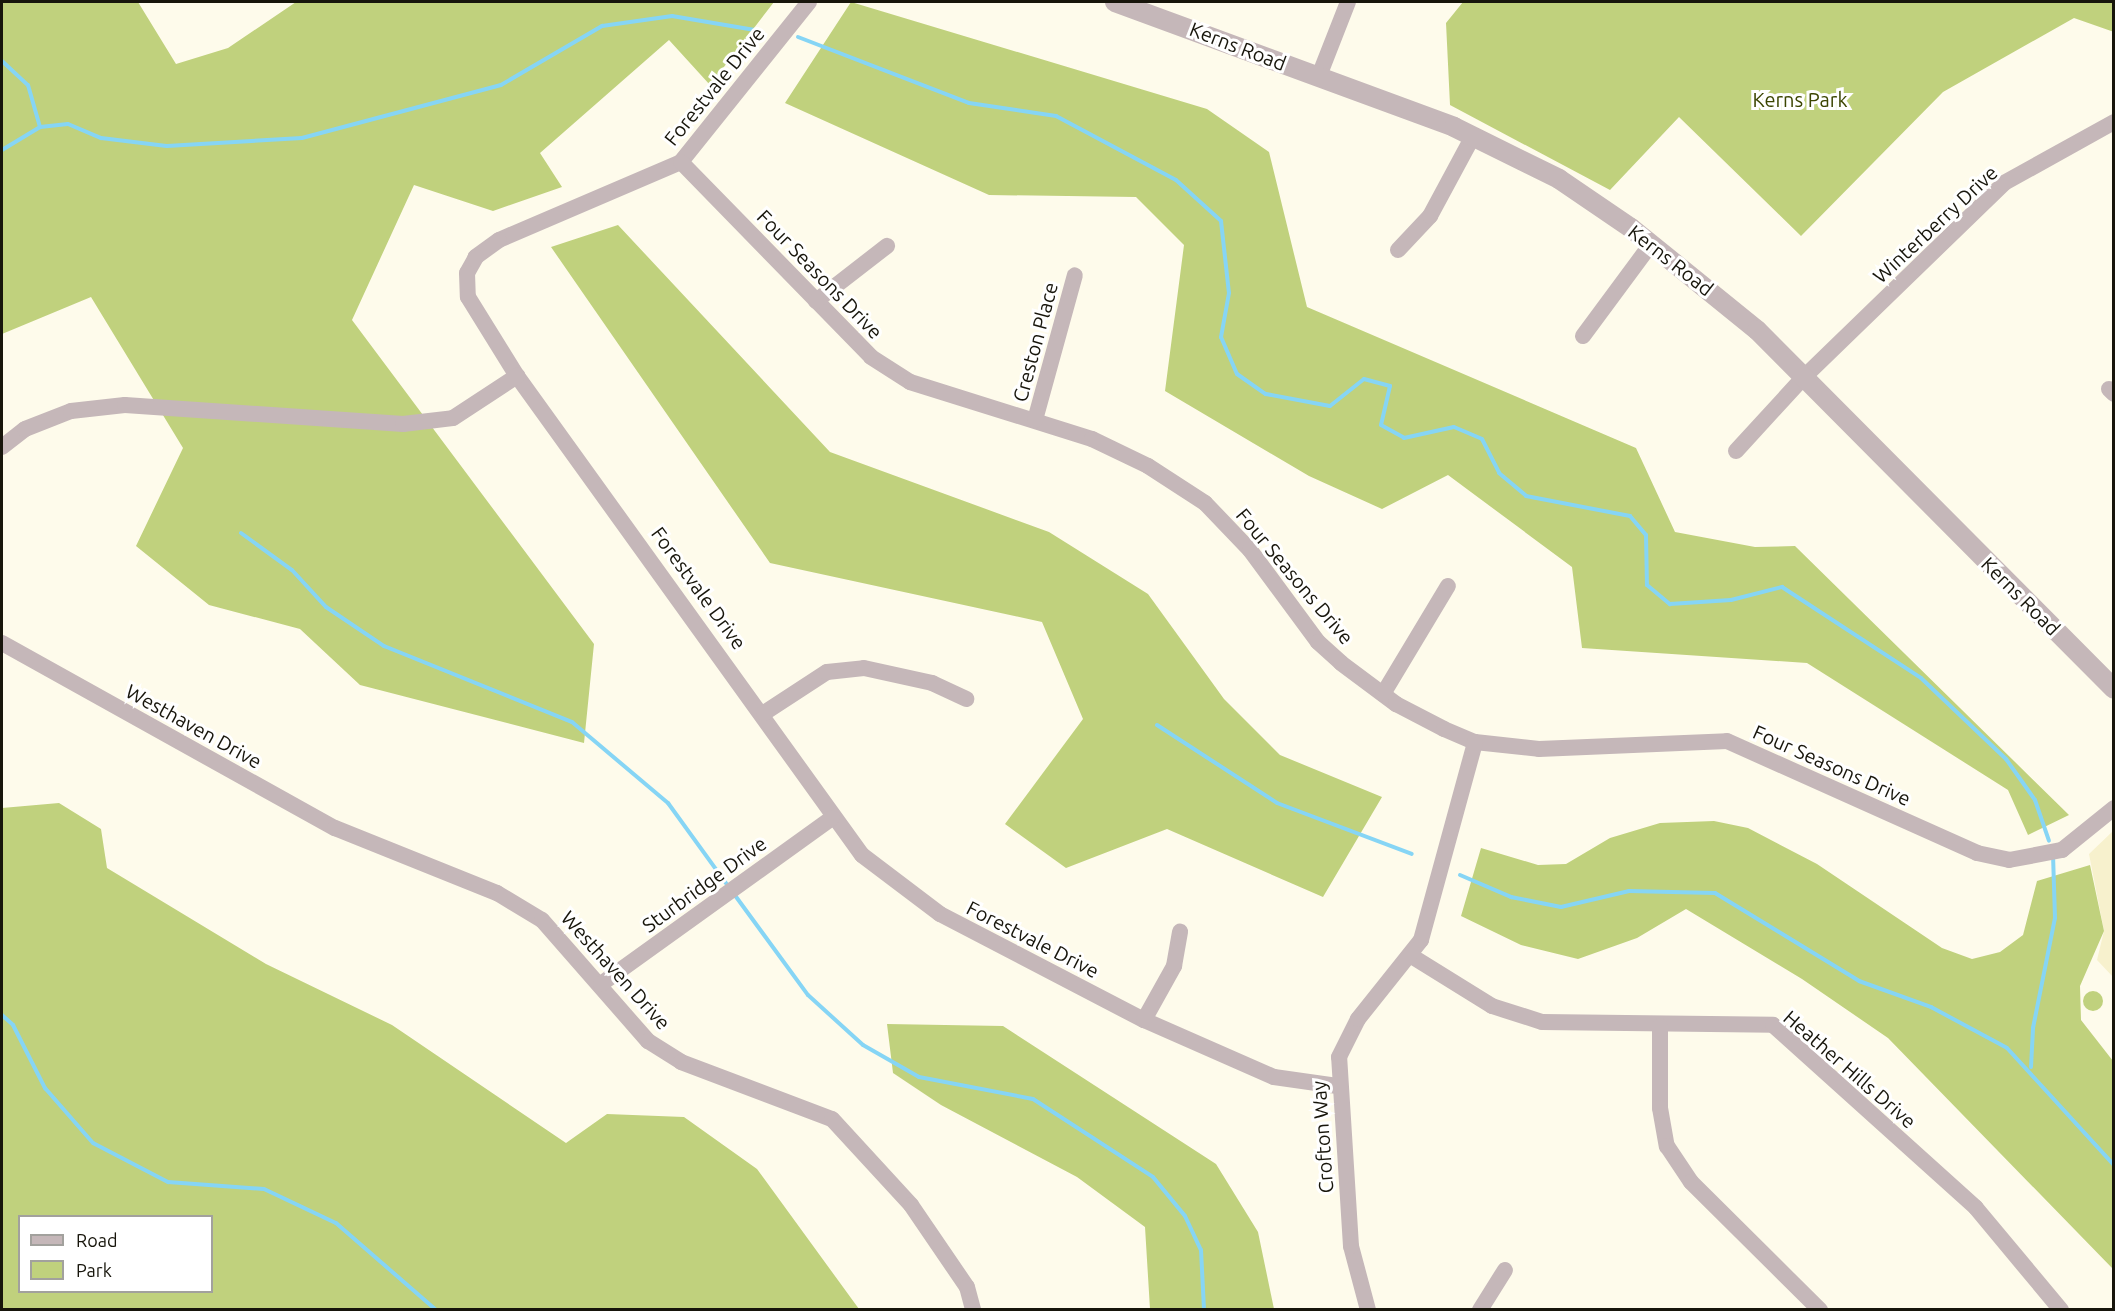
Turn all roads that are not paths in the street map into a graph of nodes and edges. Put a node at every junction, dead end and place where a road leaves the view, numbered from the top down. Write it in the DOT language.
graph roads {
  1 [pos="810,2"];
  2 [pos="1115,2"];
  3 [pos="1348,2"];
  4 [pos="1319,76"];
  5 [pos="2114,122"];
  6 [pos="1473,136"];
  7 [pos="681,162"];
  8 [pos="1651,244"];
  9 [pos="887,246"];
  10 [pos="1398,250"];
  11 [pos="1075,275"];
  12 [pos="816,301"];
  13 [pos="1583,336"];
  14 [pos="517,376"];
  15 [pos="1802,379"];
  16 [pos="1035,420"];
  17 [pos="2,447"];
  18 [pos="1736,451"];
  19 [pos="1448,586"];
  20 [pos="2,644"];
  21 [pos="2114,689"];
  22 [pos="1383,694"];
  23 [pos="966,699"];
  24 [pos="764,713"];
  25 [pos="1475,742"];
  26 [pos="2114,808"];
  27 [pos="832,818"];
  28 [pos="1180,932"];
  29 [pos="1413,957"];
  30 [pos="601,984"];
  31 [pos="1144,1020"];
  32 [pos="1660,1026"];
  33 [pos="1337,1086"];
  34 [pos="1505,1270"];
  35 [pos="973,1310"];
  36 [pos="1368,1310"];
  37 [pos="1480,1310"];
  38 [pos="1820,1310"];
  39 [pos="2061,1310"];
  1 -- 7 [label="street, Forestvale Drive"];
  2 -- 4 [label="street, Kerns Road"];
  3 -- 4 [label="street"];
  4 -- 6 [label="street, Kerns Road"];
  5 -- 15 [label="street, Winterberry Drive"];
  6 -- 8 [label="street, Kerns Road"];
  6 -- 10 [label="street"];
  7 -- 12 [label="street, Four Seasons Drive"];
  7 -- 14 [label="street, Forestvale Drive"];
  8 -- 13 [label="street"];
  8 -- 15 [label="street, Kerns Road"];
  9 -- 12 [label="street"];
  11 -- 16 [label="street, Creston Place"];
  12 -- 16 [label="street, Four Seasons Drive"];
  14 -- 17 [label="street"];
  14 -- 24 [label="street, Forestvale Drive"];
  15 -- 18 [label="street, Winterberry Drive"];
  15 -- 21 [label="street, Kerns Road"];
  16 -- 22 [label="street, Four Seasons Drive"];
  19 -- 22 [label="street"];
  20 -- 30 [label="street, Westhaven Drive"];
  22 -- 25 [label="street, Four Seasons Drive"];
  23 -- 24 [label="street"];
  24 -- 27 [label="street, Forestvale Drive"];
  25 -- 26 [label="street, Four Seasons Drive"];
  25 -- 29 [label="street, Crofton Way"];
  27 -- 30 [label="street, Sturbridge Drive"];
  27 -- 31 [label="street, Forestvale Drive"];
  28 -- 31 [label="street"];
  29 -- 32 [label="street, Heather Hills Drive"];
  29 -- 33 [label="street, Crofton Way"];
  30 -- 35 [label="street, Westhaven Drive"];
  31 -- 33 [label="street, Forestvale Drive"];
  32 -- 38 [label="street"];
  32 -- 39 [label="street, Heather Hills Drive"];
  33 -- 36 [label="street, Crofton Way"];
  34 -- 37 [label="street"];
}
